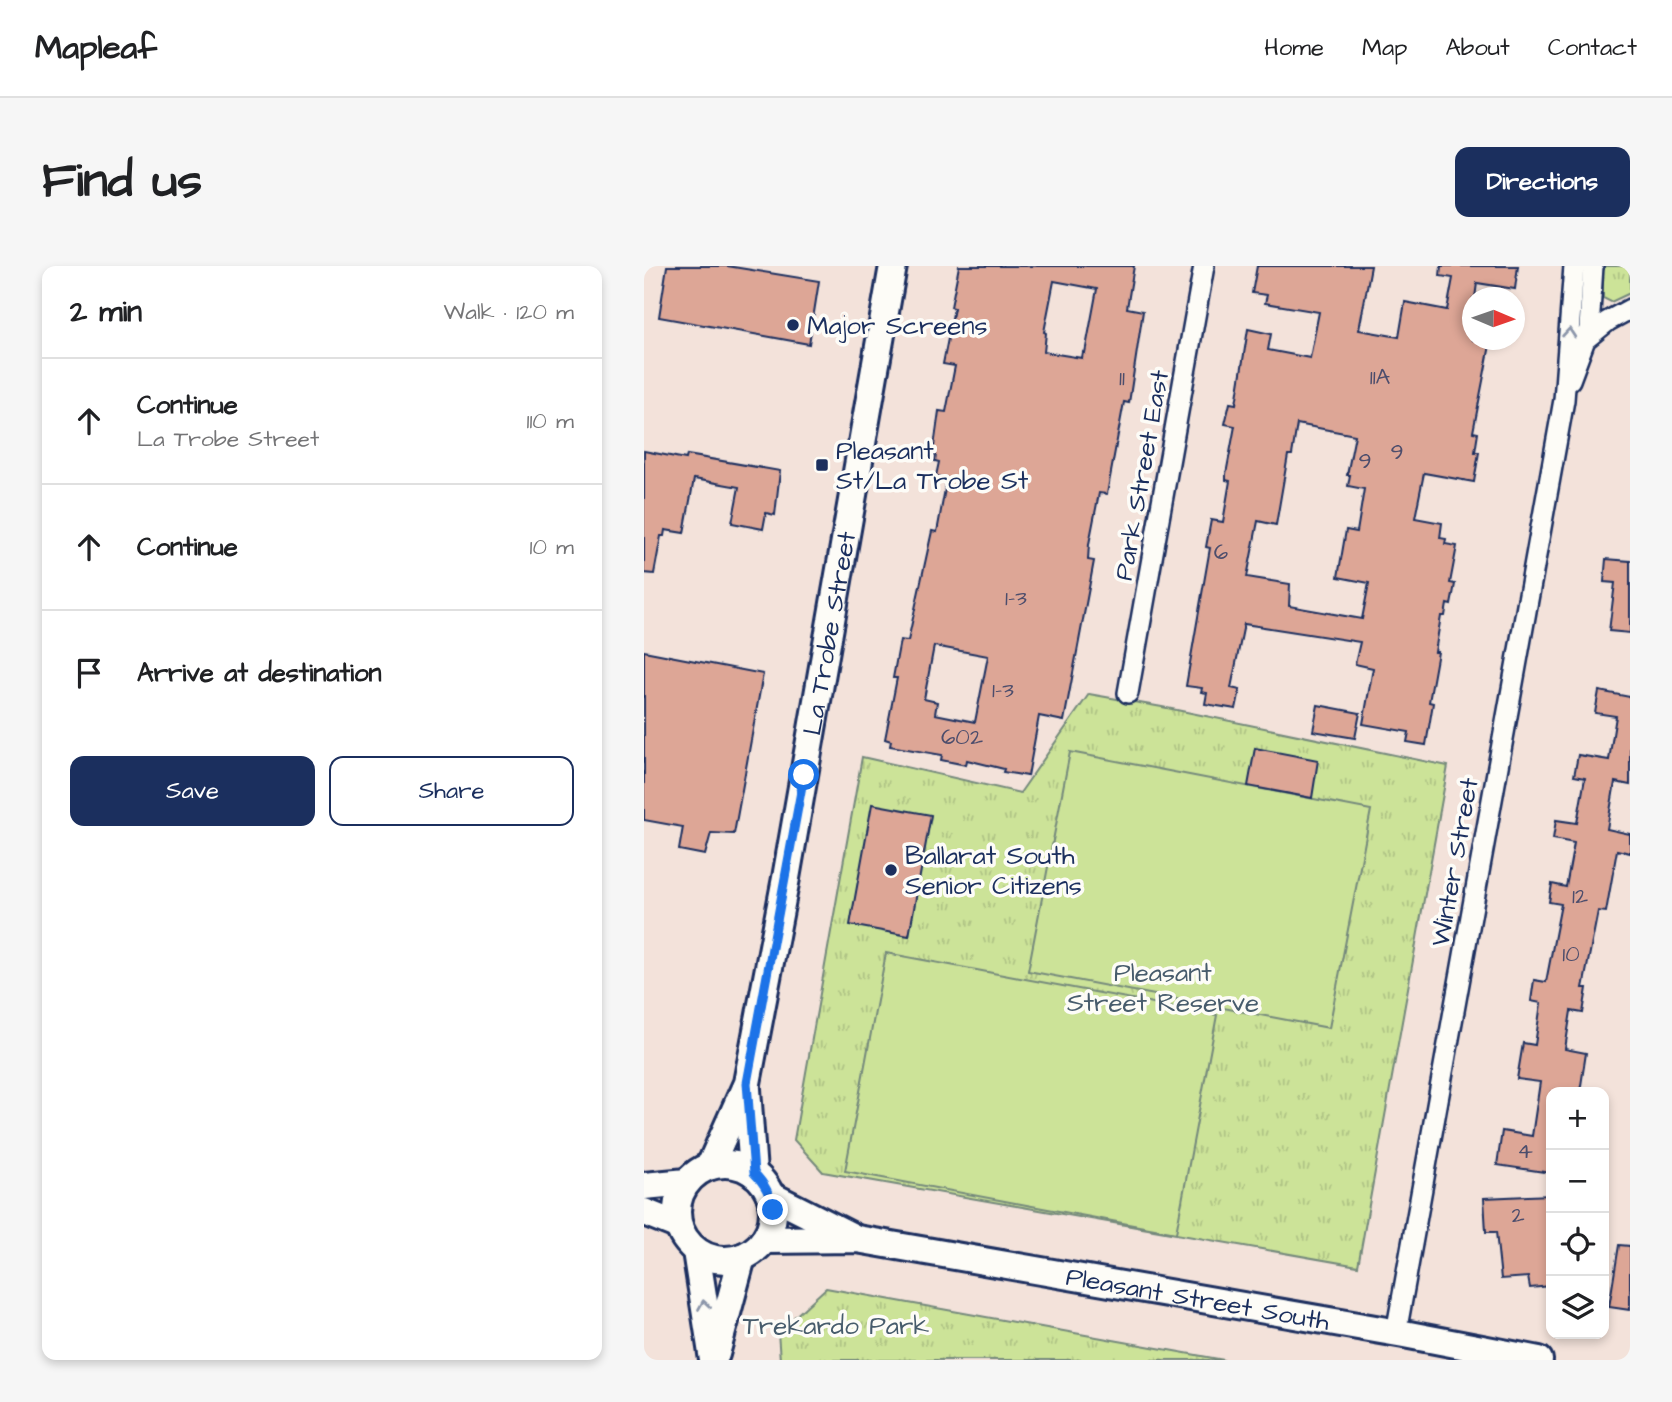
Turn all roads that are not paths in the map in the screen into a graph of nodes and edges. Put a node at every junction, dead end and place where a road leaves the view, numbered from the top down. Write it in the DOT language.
graph roads {
  1 [pos="893,266"];
  2 [pos="1204,266"];
  3 [pos="1574,266"];
  4 [pos="1593,266"];
  5 [pos="1630,309"];
  6 [pos="1587,338"];
  7 [pos="1564,400"];
  8 [pos="1128,693"];
  9 [pos="747,1083"];
  10 [pos="710,1166"];
  11 [pos="754,1173"];
  12 [pos="687,1182"];
  13 [pos="644,1186"];
  14 [pos="770,1195"];
  15 [pos="644,1212"];
  16 [pos="678,1226"];
  17 [pos="857,1239"];
  18 [pos="764,1240"];
  19 [pos="696,1251"];
  20 [pos="742,1257"];
  21 [pos="1396,1333"];
  22 [pos="714,1360"];
  23 [pos="1539,1360"];
  1 -- 9 [label="main road, La Trobe Street"];
  2 -- 8 [label="street, Park Street East"];
  7 -- 3 [label="street, Winter Street, one-way"];
  4 -- 6 [label="street, Winter Street"];
  5 -- 6 [label="street"];
  6 -- 7 [label="street, Winter Street"];
  7 -- 21 [label="street, Winter Street"];
  9 -- 10 [label="main road, La Trobe Street"];
  9 -- 11 [label="main road, La Trobe Street"];
  10 -- 11 [label="main road"];
  10 -- 12 [label="main road"];
  11 -- 14 [label="main road"];
  12 -- 13 [label="main road"];
  12 -- 16 [label="main road"];
  14 -- 17 [label="main road, Pleasant Street South"];
  14 -- 18 [label="main road"];
  15 -- 16 [label="main road"];
  16 -- 19 [label="main road"];
  17 -- 18 [label="main road, Pleasant Street South"];
  17 -- 21 [label="main road, Pleasant Street South"];
  18 -- 20 [label="main road"];
  19 -- 20 [label="main road"];
  22 -- 19 [label="main road, one-way"];
  20 -- 22 [label="main road"];
  21 -- 23 [label="main road, Pleasant Street South"];
}
